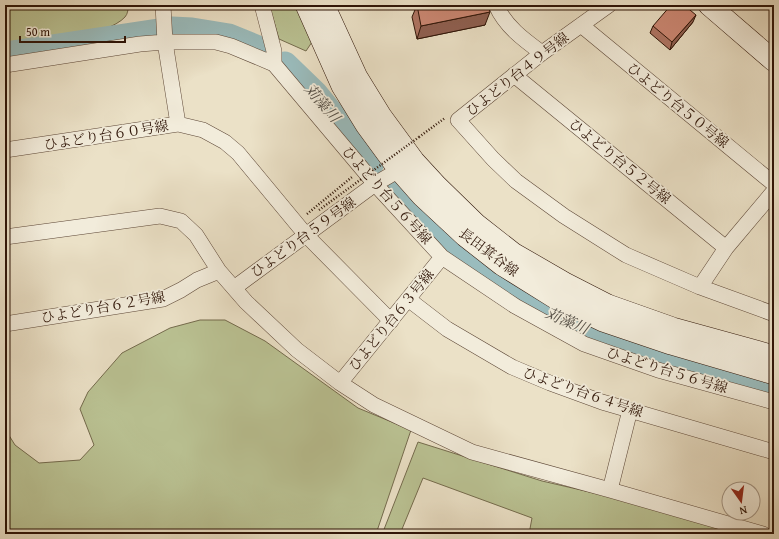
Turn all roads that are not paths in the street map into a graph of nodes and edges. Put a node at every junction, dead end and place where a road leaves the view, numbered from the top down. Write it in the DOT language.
graph roads {
  1 [pos="163,5"];
  2 [pos="262,5"];
  3 [pos="306,5"];
  4 [pos="324,5"];
  5 [pos="496,5"];
  6 [pos="609,5"];
  7 [pos="709,5"];
  8 [pos="581,26"];
  9 [pos="165,42"];
  10 [pos="542,53"];
  11 [pos="774,61"];
  12 [pos="274,64"];
  13 [pos="5,66"];
  14 [pos="514,75"];
  15 [pos="178,124"];
  16 [pos="5,150"];
  17 [pos="406,165"];
  18 [pos="375,184"];
  19 [pos="774,184"];
  20 [pos="774,191"];
  21 [pos="306,235"];
  22 [pos="5,237"];
  23 [pos="726,248"];
  24 [pos="442,257"];
  25 [pos="219,271"];
  26 [pos="700,287"];
  27 [pos="234,288"];
  28 [pos="408,299"];
  29 [pos="774,314"];
  30 [pos="391,321"];
  31 [pos="5,324"];
  32 [pos="774,356"];
  33 [pos="774,374"];
  34 [pos="340,383"];
  35 [pos="774,402"];
  36 [pos="630,410"];
  37 [pos="774,452"];
  38 [pos="610,490"];
  39 [pos="764,534"];
  1 -- 9 [label="street"];
  2 -- 12 [label="street"];
  3 -- 17 [label="street, 長田箕谷線"];
  4 -- 17 [label="street, 長田箕谷線"];
  5 -- 10 [label="street"];
  6 -- 8 [label="street, ひよどり台４９号線"];
  7 -- 11 [label="street"];
  8 -- 10 [label="street, ひよどり台４９号線"];
  8 -- 19 [label="street, ひよどり台５０号線"];
  9 -- 12 [label="street, ひよどり台５６号線"];
  9 -- 13 [label="street, ひよどり台５６号線"];
  9 -- 15 [label="street"];
  10 -- 14 [label="street, ひよどり台４９号線"];
  12 -- 18 [label="street, ひよどり台５６号線"];
  14 -- 23 [label="street, ひよどり台５２号線"];
  14 -- 26 [label="street, ひよどり台４９号線"];
  15 -- 16 [label="street, ひよどり台６０号線"];
  15 -- 21 [label="street, ひよどり台６０号線"];
  17 -- 18 [label="street, ひよどり台５９号線"];
  17 -- 32 [label="street, 長田箕谷線"];
  17 -- 33 [label="street, 長田箕谷線"];
  18 -- 21 [label="street, ひよどり台５９号線"];
  18 -- 24 [label="street, ひよどり台５６号線"];
  20 -- 23 [label="street"];
  21 -- 27 [label="street, ひよどり台５９号線"];
  21 -- 30 [label="street, ひよどり台６０号線"];
  22 -- 25 [label="street"];
  23 -- 26 [label="street"];
  24 -- 28 [label="street, ひよどり台６３号線"];
  24 -- 35 [label="street, ひよどり台５６号線"];
  25 -- 27 [label="street"];
  25 -- 31 [label="street, ひよどり台６２号線"];
  26 -- 29 [label="street, ひよどり台４９号線"];
  27 -- 34 [label="street"];
  28 -- 30 [label="street, ひよどり台６３号線"];
  28 -- 36 [label="street, ひよどり台６４号線"];
  30 -- 34 [label="street, ひよどり台６３号線"];
  34 -- 38 [label="street"];
  36 -- 37 [label="street, ひよどり台６４号線"];
  36 -- 38 [label="street"];
  38 -- 39 [label="street"];
}
